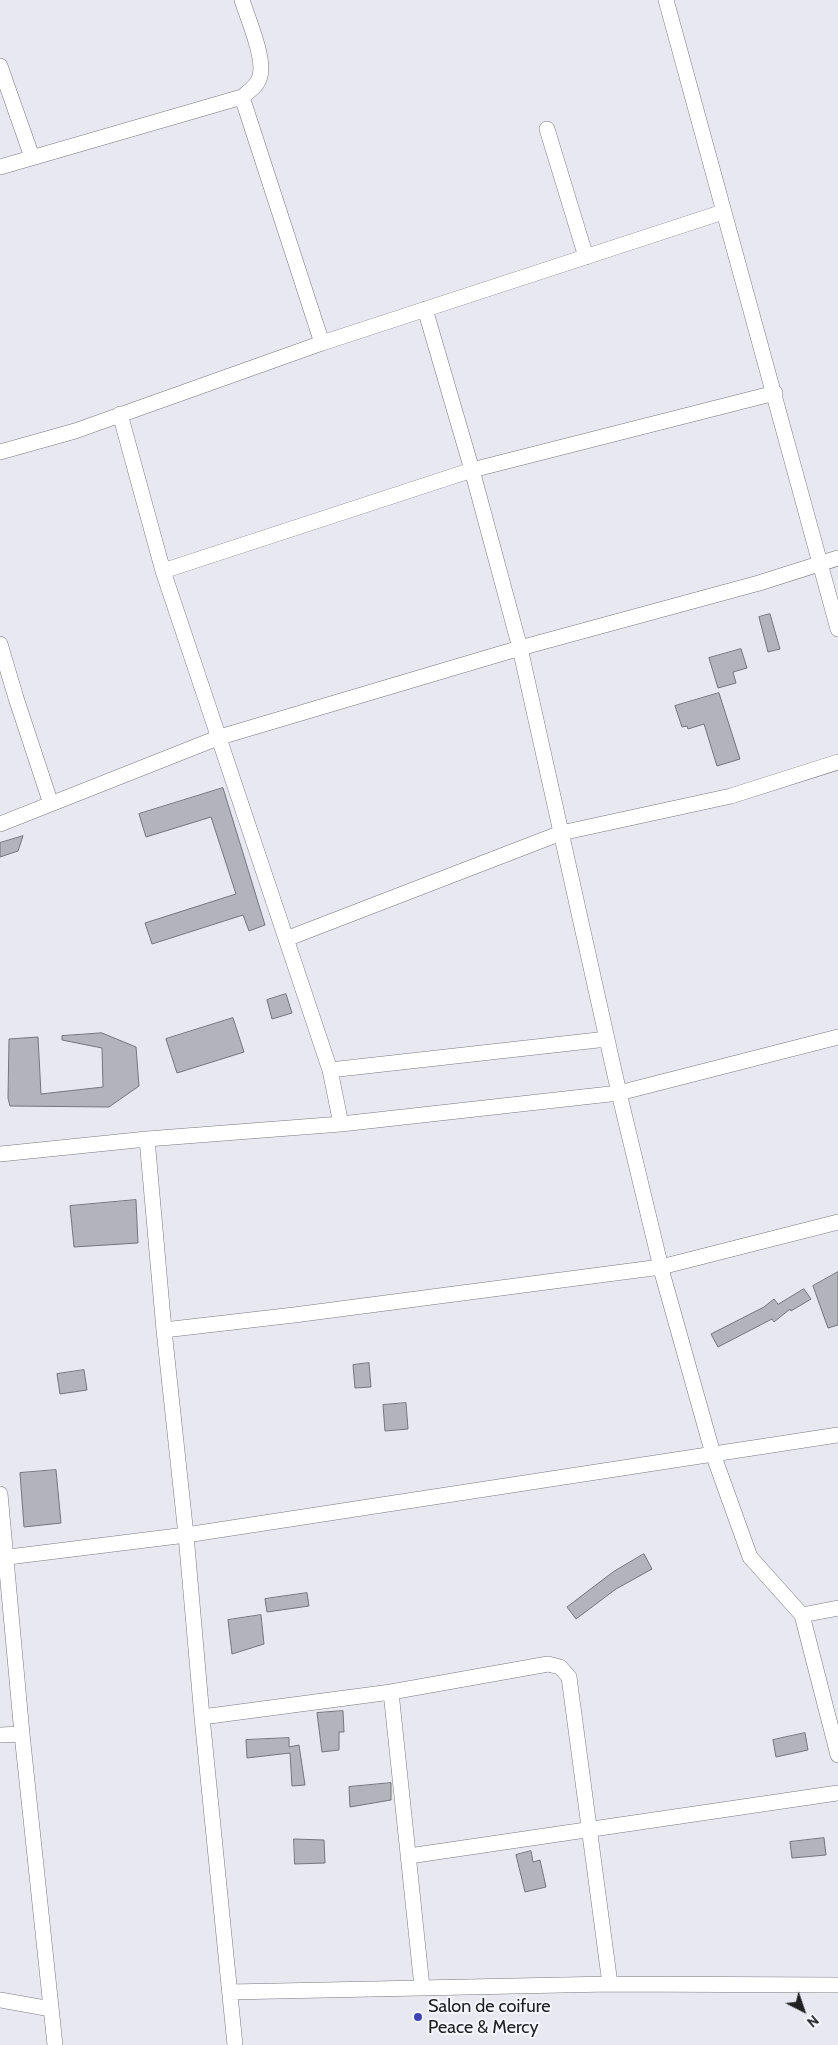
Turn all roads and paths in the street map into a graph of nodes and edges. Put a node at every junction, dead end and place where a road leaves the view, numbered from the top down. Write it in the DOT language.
graph roads {
  1 [pos="242,0"];
  2 [pos="666,0"];
  3 [pos="0,66"];
  4 [pos="242,97"];
  5 [pos="547,128"];
  6 [pos="32,157"];
  7 [pos="0,167"];
  8 [pos="724,212"];
  9 [pos="586,257"];
  10 [pos="425,309"];
  11 [pos="322,343"];
  12 [pos="775,393"];
  13 [pos="120,414"];
  14 [pos="0,452"];
  15 [pos="472,470"];
  16 [pos="838,558"];
  17 [pos="821,563"];
  18 [pos="163,571"];
  19 [pos="838,629"];
  20 [pos="0,644"];
  21 [pos="520,648"];
  22 [pos="0,692"];
  23 [pos="16,698"];
  24 [pos="220,737"];
  25 [pos="838,762"];
  26 [pos="51,804"];
  27 [pos="0,824"];
  28 [pos="561,833"];
  29 [pos="286,939"];
  30 [pos="838,1037"];
  31 [pos="607,1039"];
  32 [pos="330,1070"];
  33 [pos="619,1093"];
  34 [pos="341,1124"];
  35 [pos="148,1139"];
  36 [pos="0,1154"];
  37 [pos="838,1222"];
  38 [pos="661,1267"];
  39 [pos="164,1330"];
  40 [pos="838,1435"];
  41 [pos="713,1454"];
  42 [pos="0,1494"];
  43 [pos="186,1535"];
  44 [pos="3,1558"];
  45 [pos="838,1608"];
  46 [pos="802,1615"];
  47 [pos="391,1692"];
  48 [pos="202,1717"];
  49 [pos="22,1734"];
  50 [pos="0,1735"];
  51 [pos="838,1755"];
  52 [pos="838,1793"];
  53 [pos="589,1830"];
  54 [pos="409,1856"];
  55 [pos="610,1984"];
  56 [pos="838,1985"];
  57 [pos="422,1987"];
  58 [pos="230,1992"];
  59 [pos="0,2000"];
  60 [pos="52,2009"];
  61 [pos="55,2045"];
  62 [pos="235,2045"];
  1 -- 4 [label="street"];
  2 -- 8 [label="street"];
  3 -- 6 [label="street"];
  4 -- 6 [label="street"];
  4 -- 11 [label="street"];
  5 -- 9 [label="street"];
  6 -- 7 [label="street"];
  8 -- 9 [label="street"];
  8 -- 12 [label="street"];
  9 -- 10 [label="street"];
  10 -- 11 [label="street"];
  10 -- 15 [label="street"];
  11 -- 13 [label="street"];
  12 -- 15 [label="street"];
  12 -- 17 [label="street"];
  13 -- 14 [label="street"];
  13 -- 18 [label="street"];
  15 -- 18 [label="street"];
  15 -- 21 [label="street"];
  16 -- 17 [label="street"];
  17 -- 19 [label="street"];
  17 -- 21 [label="street"];
  18 -- 24 [label="street"];
  20 -- 23 [label="street"];
  21 -- 24 [label="street"];
  21 -- 28 [label="street"];
  22 -- 23 [label="street"];
  23 -- 26 [label="street"];
  24 -- 26 [label="street"];
  24 -- 29 [label="street"];
  25 -- 28 [label="street"];
  26 -- 27 [label="street"];
  28 -- 29 [label="street"];
  28 -- 31 [label="street"];
  29 -- 32 [label="street"];
  30 -- 33 [label="street"];
  31 -- 32 [label="street"];
  31 -- 33 [label="street"];
  32 -- 34 [label="street"];
  33 -- 34 [label="street"];
  33 -- 38 [label="street"];
  34 -- 35 [label="street"];
  35 -- 36 [label="street"];
  35 -- 39 [label="street"];
  37 -- 38 [label="street"];
  38 -- 39 [label="street"];
  38 -- 41 [label="street"];
  39 -- 43 [label="street"];
  40 -- 41 [label="street"];
  41 -- 43 [label="street"];
  41 -- 46 [label="street"];
  42 -- 44 [label="street"];
  43 -- 44 [label="street"];
  43 -- 48 [label="street"];
  44 -- 49 [label="street"];
  45 -- 46 [label="street"];
  46 -- 51 [label="street"];
  47 -- 48 [label="street"];
  47 -- 53 [label="street"];
  47 -- 54 [label="street"];
  48 -- 58 [label="street"];
  49 -- 50 [label="street"];
  49 -- 60 [label="street"];
  52 -- 53 [label="street"];
  53 -- 54 [label="street"];
  53 -- 55 [label="street"];
  54 -- 57 [label="street"];
  55 -- 56 [label="street"];
  55 -- 57 [label="street"];
  57 -- 58 [label="street"];
  58 -- 62 [label="street"];
  59 -- 60 [label="street"];
  60 -- 61 [label="street"];
}
